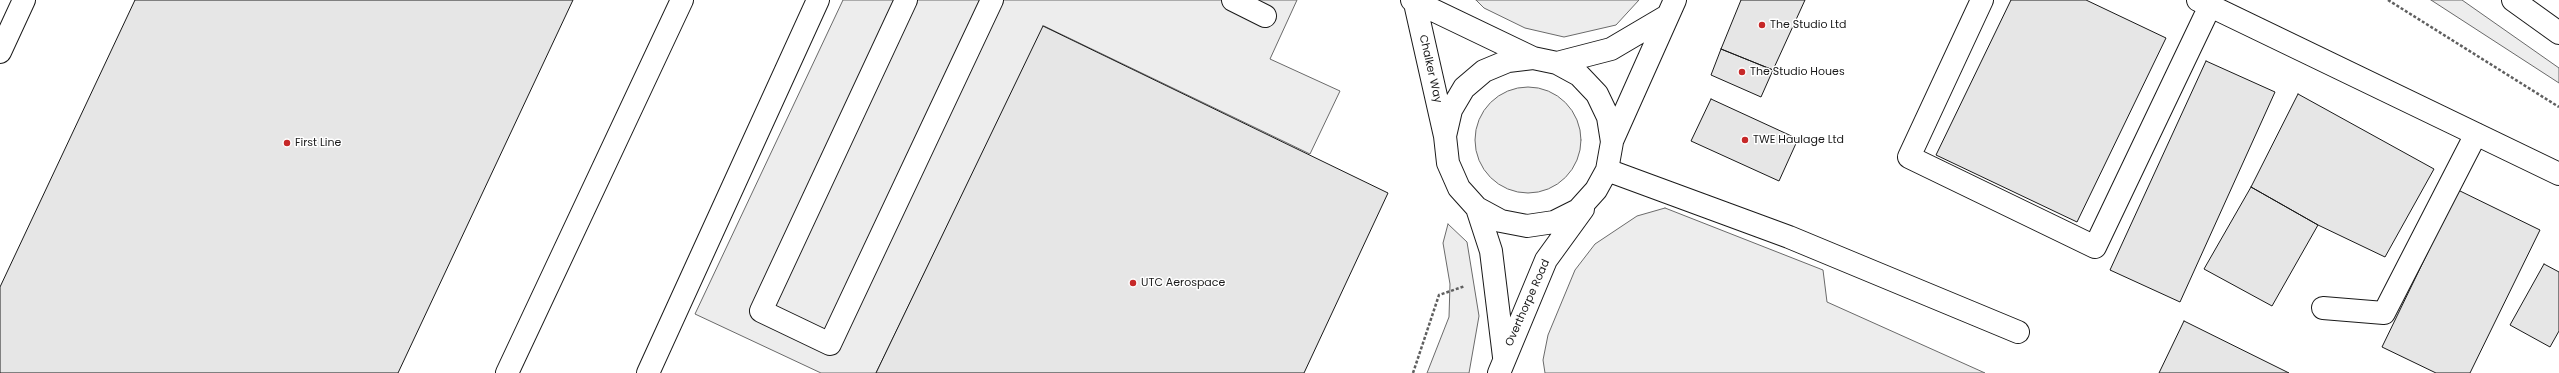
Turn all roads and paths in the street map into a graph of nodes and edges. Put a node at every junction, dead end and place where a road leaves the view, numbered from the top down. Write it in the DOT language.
graph roads {
  1 [pos="24,0"];
  2 [pos="682,0"];
  3 [pos="818,0"];
  4 [pos="906,0"];
  5 [pos="992,0"];
  6 [pos="1233,0"];
  7 [pos="1982,0"];
  8 [pos="2388,0"];
  9 [pos="2513,0"];
  10 [pos="1414,2"];
  11 [pos="2204,3"];
  12 [pos="1671,8"];
  13 [pos="1265,16"];
  14 [pos="2559,33"];
  15 [pos="0,52"];
  16 [pos="1533,58"];
  17 [pos="1557,63"];
  18 [pos="2559,107"];
  19 [pos="2476,134"];
  20 [pos="1445,136"];
  21 [pos="1612,142"];
  22 [pos="1607,170"];
  23 [pos="2559,174"];
  24 [pos="1596,190"];
  25 [pos="1477,208"];
  26 [pos="1493,276"];
  27 [pos="2323,308"];
  28 [pos="2018,332"];
  29 [pos="1501,366"];
  30 [pos="508,373"];
  31 [pos="648,373"];
  32 [pos="1413,373"];
  1 -- 15 [label="street"];
  2 -- 30 [label="street"];
  3 -- 31 [label="street"];
  4 -- 5 [label="street"];
  6 -- 13 [label="street"];
  7 -- 11 [label="street"];
  8 -- 18 [label="path"];
  9 -- 14 [label="street"];
  10 -- 16 [label="street, Chalker Way"];
  10 -- 20 [label="street, Chalker Way"];
  11 -- 19 [label="street"];
  12 -- 17 [label="street"];
  12 -- 21 [label="street"];
  16 -- 17 [label="street"];
  16 -- 20 [label="street"];
  17 -- 21 [label="street"];
  19 -- 23 [label="street"];
  19 -- 27 [label="street"];
  20 -- 25 [label="street"];
  21 -- 22 [label="street"];
  22 -- 24 [label="street"];
  22 -- 28 [label="street"];
  24 -- 25 [label="street"];
  24 -- 29 [label="street, Overthorpe Road"];
  25 -- 26 [label="street, Overthorpe Road"];
  26 -- 29 [label="street, Overthorpe Road"];
  26 -- 32 [label="path"];
}
